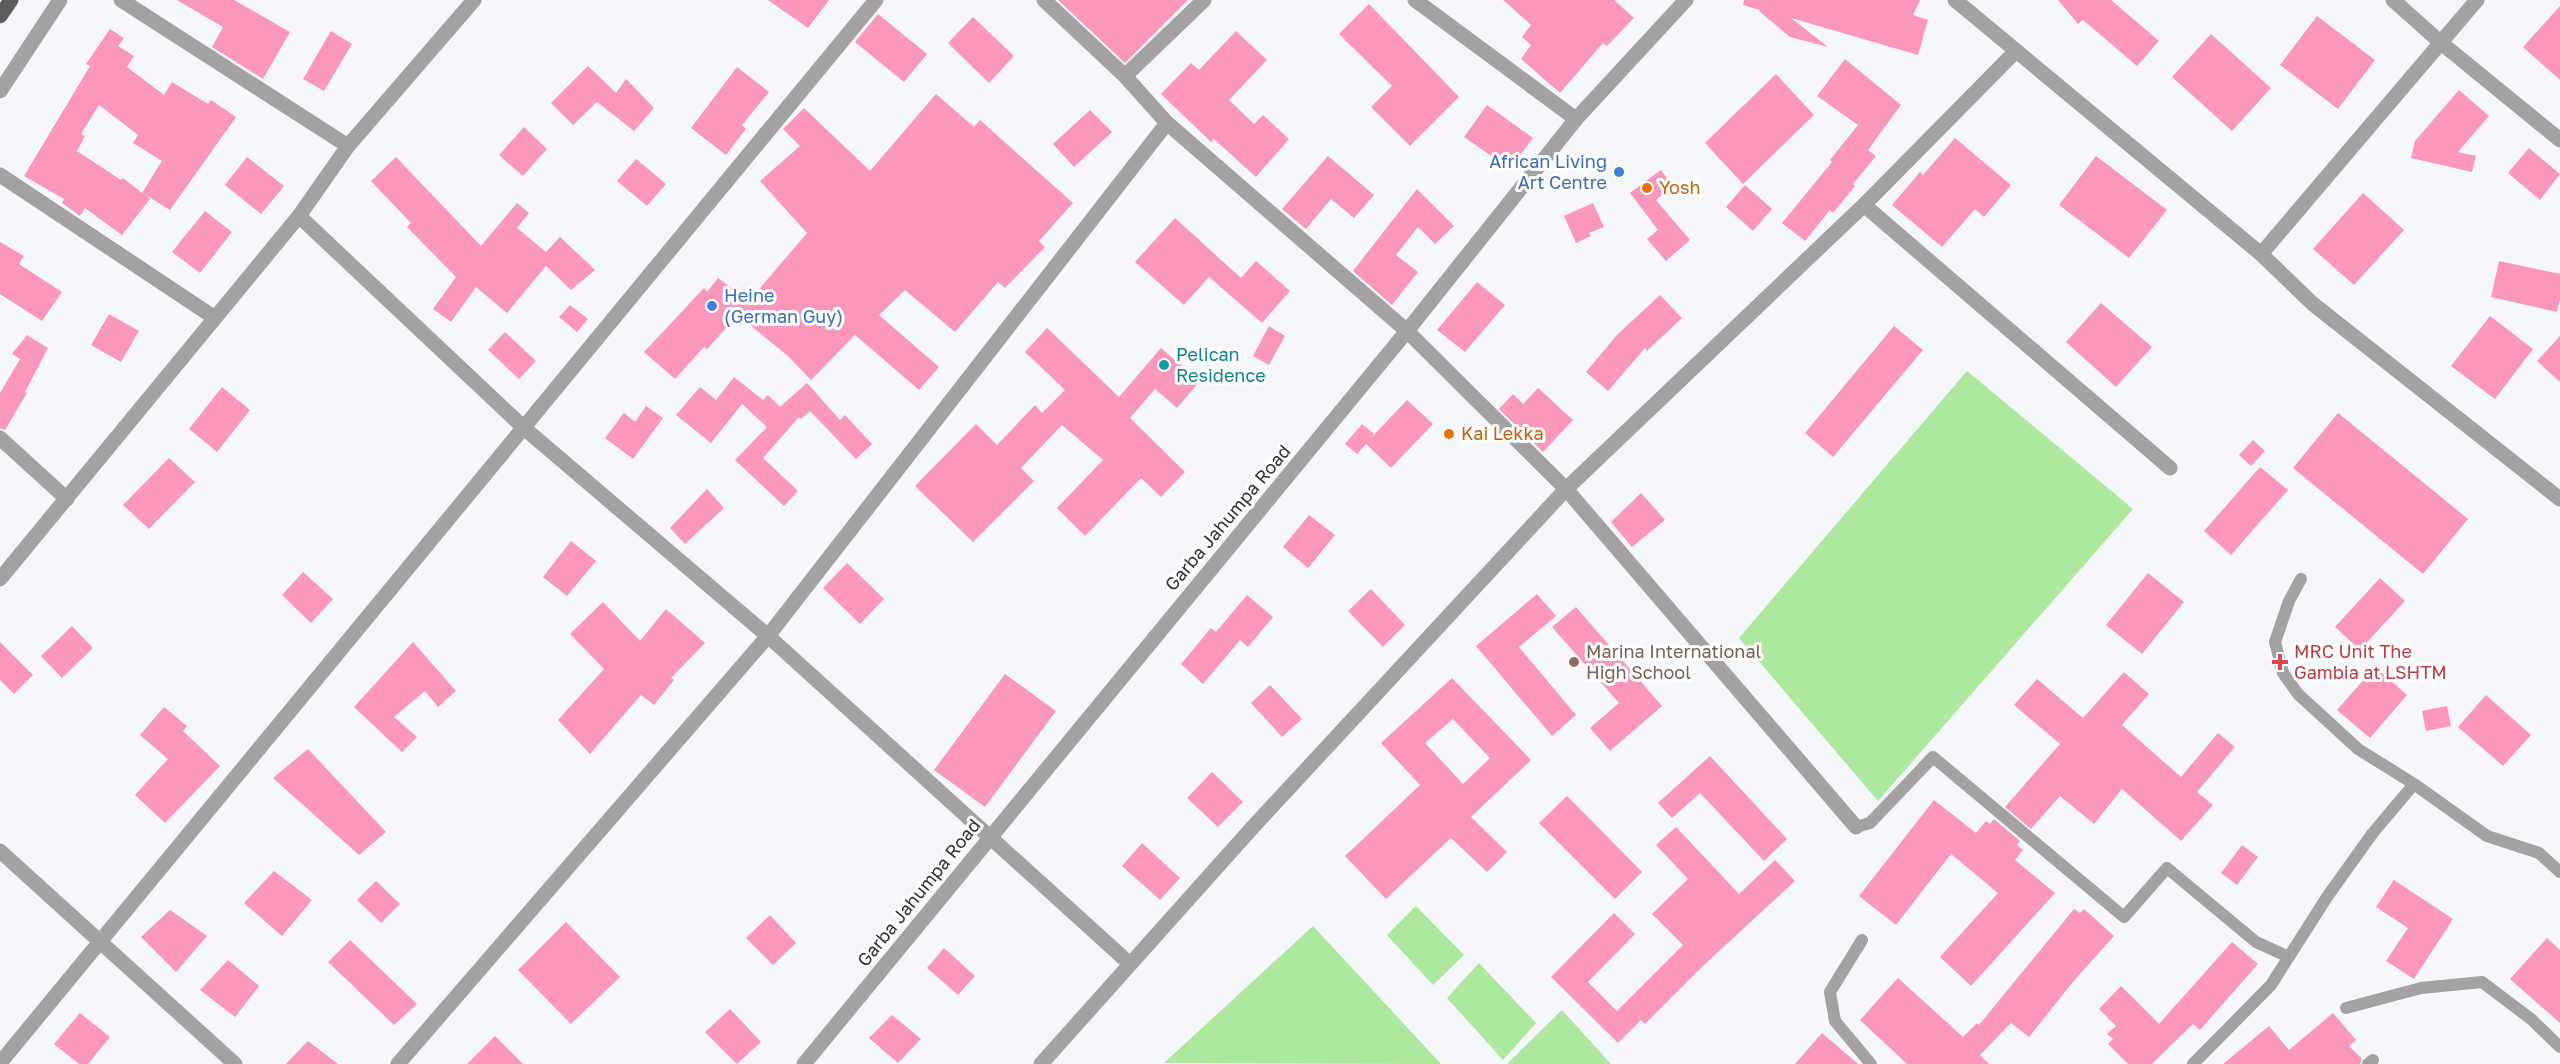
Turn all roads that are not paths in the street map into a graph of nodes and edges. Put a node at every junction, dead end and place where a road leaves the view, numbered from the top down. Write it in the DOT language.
graph roads {
  1 [pos="11,0"];
  2 [pos="60,0"];
  3 [pos="121,0"];
  4 [pos="474,0"];
  5 [pos="876,0"];
  6 [pos="1044,0"];
  7 [pos="1204,0"];
  8 [pos="1415,0"];
  9 [pos="1686,0"];
  10 [pos="1955,0"];
  11 [pos="2393,0"];
  12 [pos="2477,0"];
  13 [pos="0,16"];
  14 [pos="2440,42"];
  15 [pos="2016,51"];
  16 [pos="1125,76"];
  17 [pos="0,91"];
  18 [pos="1576,119"];
  19 [pos="1167,123"];
  20 [pos="2560,140"];
  21 [pos="348,146"];
  22 [pos="0,174"];
  23 [pos="1864,205"];
  24 [pos="299,216"];
  25 [pos="2261,254"];
  26 [pos="216,318"];
  27 [pos="1407,331"];
  28 [pos="524,428"];
  29 [pos="0,438"];
  30 [pos="2170,468"];
  31 [pos="1566,489"];
  32 [pos="66,499"];
  33 [pos="2560,499"];
  34 [pos="0,579"];
  35 [pos="2301,579"];
  36 [pos="768,636"];
  37 [pos="2414,784"];
  38 [pos="1856,827"];
  39 [pos="989,837"];
  40 [pos="0,851"];
  41 [pos="2560,872"];
  42 [pos="1862,940"];
  43 [pos="102,942"];
  44 [pos="2289,957"];
  45 [pos="1130,964"];
  46 [pos="2346,1008"];
  47 [pos="2560,1047"];
  48 [pos="0,1064"];
  49 [pos="235,1064"];
  50 [pos="398,1064"];
  51 [pos="804,1064"];
  52 [pos="1041,1064"];
  53 [pos="1871,1064"];
  54 [pos="2193,1064"];
  1 -- 13 [label="main road"];
  2 -- 17 [label="street"];
  3 -- 21 [label="street"];
  4 -- 21 [label="street"];
  5 -- 28 [label="street"];
  6 -- 16 [label="street"];
  7 -- 16 [label="street"];
  8 -- 18 [label="street"];
  9 -- 18 [label="street, Garba Jahumpa Road"];
  10 -- 15 [label="street"];
  11 -- 14 [label="street"];
  12 -- 14 [label="street"];
  14 -- 20 [label="street"];
  14 -- 25 [label="street"];
  15 -- 23 [label="street"];
  15 -- 25 [label="street"];
  16 -- 19 [label="street"];
  18 -- 27 [label="street, Garba Jahumpa Road"];
  19 -- 27 [label="street"];
  19 -- 36 [label="street"];
  21 -- 24 [label="street"];
  22 -- 26 [label="street"];
  23 -- 30 [label="street"];
  23 -- 31 [label="street"];
  24 -- 26 [label="street"];
  24 -- 28 [label="street"];
  25 -- 33 [label="street"];
  26 -- 32 [label="street"];
  27 -- 31 [label="street"];
  27 -- 39 [label="street, Garba Jahumpa Road"];
  28 -- 36 [label="street"];
  28 -- 43 [label="street"];
  29 -- 32 [label="street"];
  31 -- 38 [label="street"];
  31 -- 45 [label="street"];
  32 -- 34 [label="street"];
  35 -- 37 [label="lane"];
  36 -- 39 [label="street"];
  36 -- 50 [label="street"];
  37 -- 41 [label="lane"];
  37 -- 44 [label="lane"];
  38 -- 44 [label="lane"];
  39 -- 45 [label="street"];
  39 -- 51 [label="street, Garba Jahumpa Road"];
  40 -- 43 [label="street"];
  42 -- 53 [label="lane"];
  43 -- 48 [label="street"];
  43 -- 49 [label="street"];
  44 -- 54 [label="lane"];
  45 -- 52 [label="street"];
  46 -- 47 [label="lane"];
}
